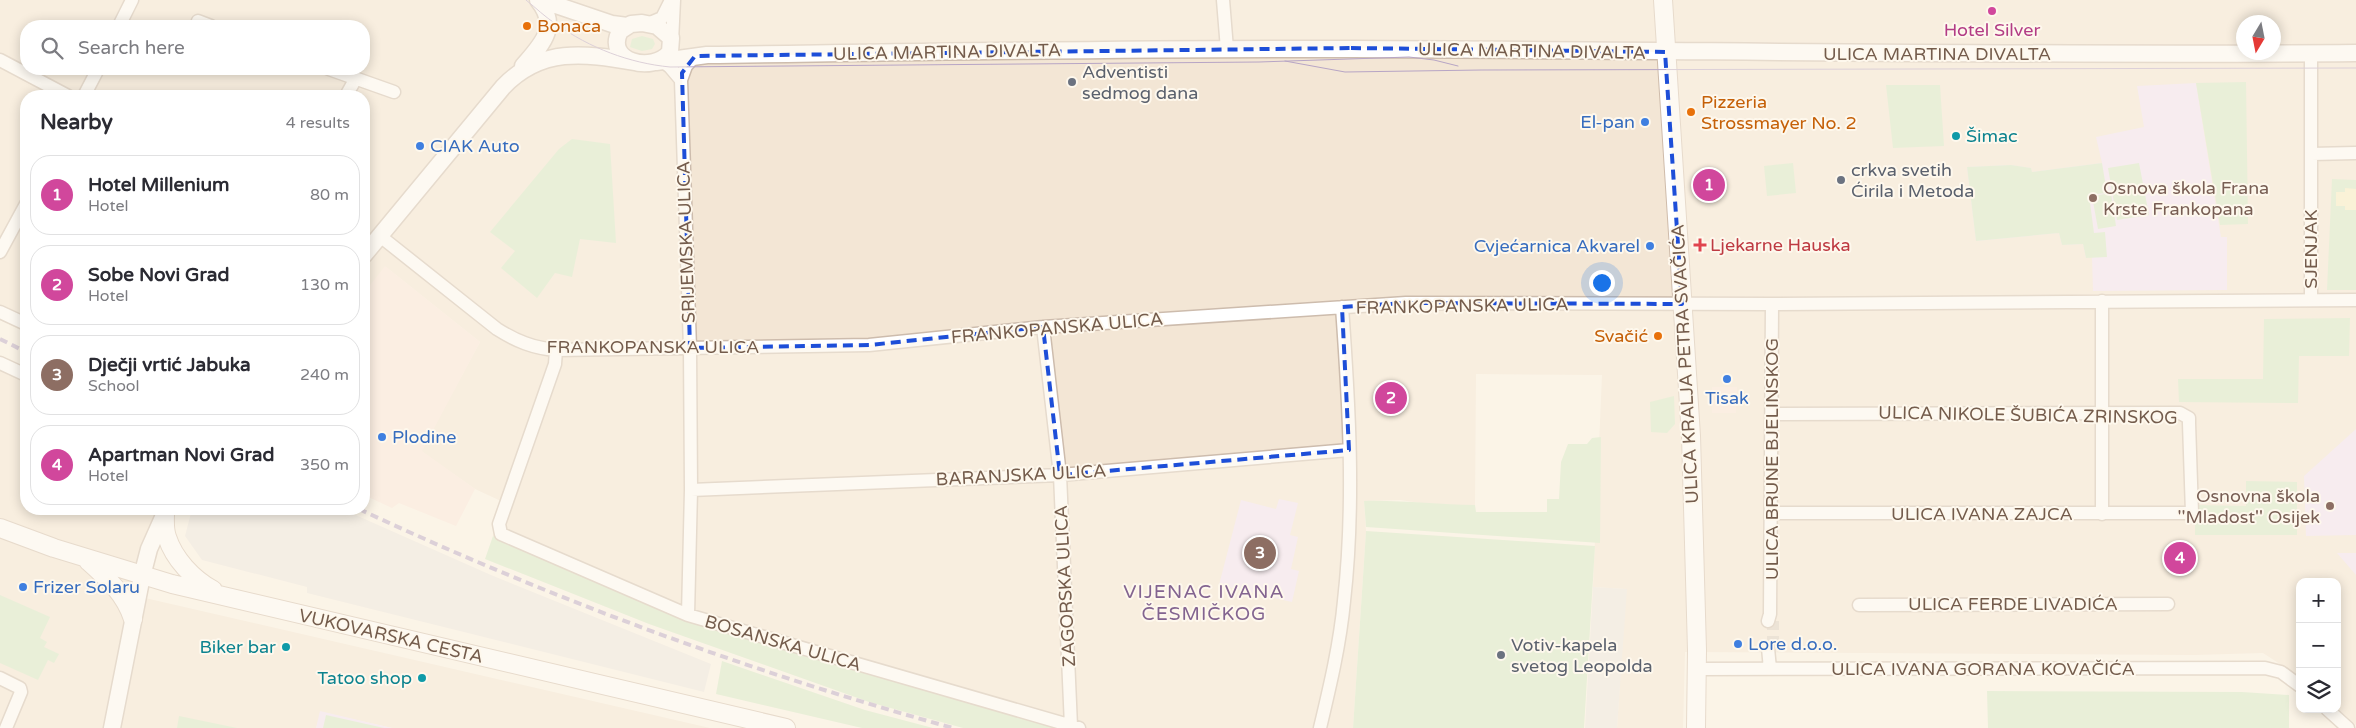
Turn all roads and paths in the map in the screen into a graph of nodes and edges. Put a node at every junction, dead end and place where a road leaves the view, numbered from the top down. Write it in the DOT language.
graph roads {
  1 [pos="132,0"];
  2 [pos="673,0"];
  3 [pos="1223,0"];
  4 [pos="1663,0"];
  5 [pos="542,1"];
  6 [pos="122,20"];
  7 [pos="650,23"];
  8 [pos="619,36"];
  9 [pos="672,42"];
  10 [pos="1228,49"];
  11 [pos="1665,52"];
  12 [pos="2356,53"];
  13 [pos="2311,54"];
  14 [pos="582,55"];
  15 [pos="701,55"];
  16 [pos="0,60"];
  17 [pos="634,62"];
  18 [pos="659,62"];
  19 [pos="20,71"];
  20 [pos="28,75"];
  21 [pos="95,75"];
  22 [pos="347,75"];
  23 [pos="514,76"];
  24 [pos="356,78"];
  25 [pos="681,80"];
  26 [pos="57,90"];
  27 [pos="87,90"];
  28 [pos="349,90"];
  29 [pos="394,92"];
  30 [pos="2356,153"];
  31 [pos="2311,154"];
  32 [pos="20,215"];
  33 [pos="380,236"];
  34 [pos="370,247"];
  35 [pos="0,252"];
  36 [pos="2311,300"];
  37 [pos="2356,300"];
  38 [pos="2102,301"];
  39 [pos="1682,304"];
  40 [pos="1772,304"];
  41 [pos="1342,307"];
  42 [pos="0,312"];
  43 [pos="20,321"];
  44 [pos="1043,327"];
  45 [pos="690,348"];
  46 [pos="556,350"];
  47 [pos="0,363"];
  48 [pos="20,371"];
  49 [pos="2102,413"];
  50 [pos="1772,414"];
  51 [pos="1350,450"];
  52 [pos="1060,474"];
  53 [pos="691,490"];
  54 [pos="1772,513"];
  55 [pos="2192,513"];
  56 [pos="2102,514"];
  57 [pos="164,515"];
  58 [pos="166,515"];
  59 [pos="0,528"];
  60 [pos="84,558"];
  61 [pos="142,576"];
  62 [pos="227,597"];
  63 [pos="2168,604"];
  64 [pos="1859,605"];
  65 [pos="688,615"];
  66 [pos="133,619"];
  67 [pos="1771,619"];
  68 [pos="1770,650"];
  69 [pos="1697,669"];
  70 [pos="1770,669"];
  71 [pos="0,678"];
  72 [pos="2296,683"];
  73 [pos="2331,713"];
  74 [pos="1075,727"];
  75 [pos="6,728"];
  76 [pos="112,728"];
  77 [pos="786,728"];
  78 [pos="1320,728"];
  79 [pos="1696,728"];
  80 [pos="2348,728"];
  1 -- 6 [label="street"];
  2 -- 7 [label="street"];
  2 -- 9 [label="street"];
  3 -- 10 [label="street"];
  4 -- 11 [label="main road, ULICA KRALJA PETRA SVAČIĆA"];
  5 -- 8 [label="street"];
  5 -- 23 [label="street"];
  7 -- 8 [label="street"];
  7 -- 9 [label="street"];
  8 -- 14 [label="street"];
  8 -- 17 [label="street"];
  9 -- 15 [label="street, ULICA MARTINA DIVALTA"];
  9 -- 18 [label="street"];
  10 -- 11 [label="street, ULICA MARTINA DIVALTA"];
  10 -- 15 [label="street, ULICA MARTINA DIVALTA"];
  11 -- 13 [label="street, ULICA MARTINA DIVALTA"];
  11 -- 39 [label="main road, ULICA KRALJA PETRA SVAČIĆA"];
  12 -- 13 [label="street, ULICA MARTINA DIVALTA"];
  13 -- 31 [label="street, SJENJAK"];
  14 -- 17 [label="street"];
  14 -- 23 [label="street"];
  15 -- 18 [label="street, ULICA MARTINA DIVALTA"];
  15 -- 25 [label="street"];
  16 -- 19 [label="street"];
  17 -- 18 [label="street"];
  18 -- 25 [label="street"];
  20 -- 26 [label="street"];
  21 -- 27 [label="street"];
  22 -- 24 [label="street"];
  23 -- 33 [label="street"];
  24 -- 28 [label="street"];
  24 -- 29 [label="street"];
  25 -- 45 [label="street, SRIJEMSKA ULICA"];
  30 -- 31 [label="street"];
  31 -- 36 [label="street, SJENJAK"];
  32 -- 35 [label="street"];
  33 -- 34 [label="street"];
  33 -- 46 [label="street, FRANKOPANSKA ULICA"];
  36 -- 37 [label="street, SJENJAK"];
  36 -- 38 [label="street, FRANKOPANSKA ULICA"];
  38 -- 40 [label="street, FRANKOPANSKA ULICA"];
  38 -- 49 [label="street"];
  39 -- 40 [label="street, FRANKOPANSKA ULICA"];
  39 -- 41 [label="street, FRANKOPANSKA ULICA"];
  39 -- 69 [label="main road, ULICA KRALJA PETRA SVAČIĆA"];
  40 -- 50 [label="street, ULICA BRUNE BJELINSKOG"];
  41 -- 44 [label="street, FRANKOPANSKA ULICA"];
  41 -- 51 [label="street"];
  42 -- 43 [label="street"];
  44 -- 45 [label="street, FRANKOPANSKA ULICA"];
  44 -- 52 [label="street, ZAGORSKA ULICA"];
  45 -- 46 [label="street, FRANKOPANSKA ULICA"];
  45 -- 53 [label="street, SRIJEMSKA ULICA"];
  46 -- 65 [label="street, BOSANSKA ULICA"];
  47 -- 48 [label="street"];
  49 -- 50 [label="street, ULICA NIKOLE ŠUBIĆA ZRINSKOG"];
  49 -- 55 [label="street, ULICA NIKOLE ŠUBIĆA ZRINSKOG"];
  49 -- 56 [label="street"];
  50 -- 54 [label="street, ULICA BRUNE BJELINSKOG"];
  51 -- 52 [label="street, BARANJSKA ULICA"];
  51 -- 78 [label="street"];
  52 -- 53 [label="street, BARANJSKA ULICA"];
  52 -- 74 [label="street, ZAGORSKA ULICA"];
  53 -- 65 [label="street, SRIJEMSKA ULICA"];
  54 -- 56 [label="street, ULICA IVANA ZAJCA"];
  54 -- 67 [label="street, ULICA BRUNE BJELINSKOG"];
  55 -- 56 [label="street, ULICA IVANA ZAJCA"];
  57 -- 61 [label="street"];
  58 -- 62 [label="main road"];
  59 -- 60 [label="main road, VUKOVARSKA CESTA"];
  60 -- 61 [label="main road, VUKOVARSKA CESTA"];
  60 -- 66 [label="main road"];
  61 -- 62 [label="main road, VUKOVARSKA CESTA"];
  61 -- 66 [label="street"];
  62 -- 77 [label="main road, VUKOVARSKA CESTA"];
  63 -- 64 [label="street, ULICA FERDE LIVADIĆA"];
  65 -- 74 [label="street, BOSANSKA ULICA"];
  66 -- 76 [label="street"];
  68 -- 70 [label="street"];
  69 -- 70 [label="street, ULICA IVANA GORANA KOVAČIĆA"];
  69 -- 79 [label="main road, ULICA KRALJA PETRA SVAČIĆA"];
  70 -- 72 [label="street, ULICA IVANA GORANA KOVAČIĆA"];
  71 -- 75 [label="street"];
  73 -- 80 [label="street"];
}
